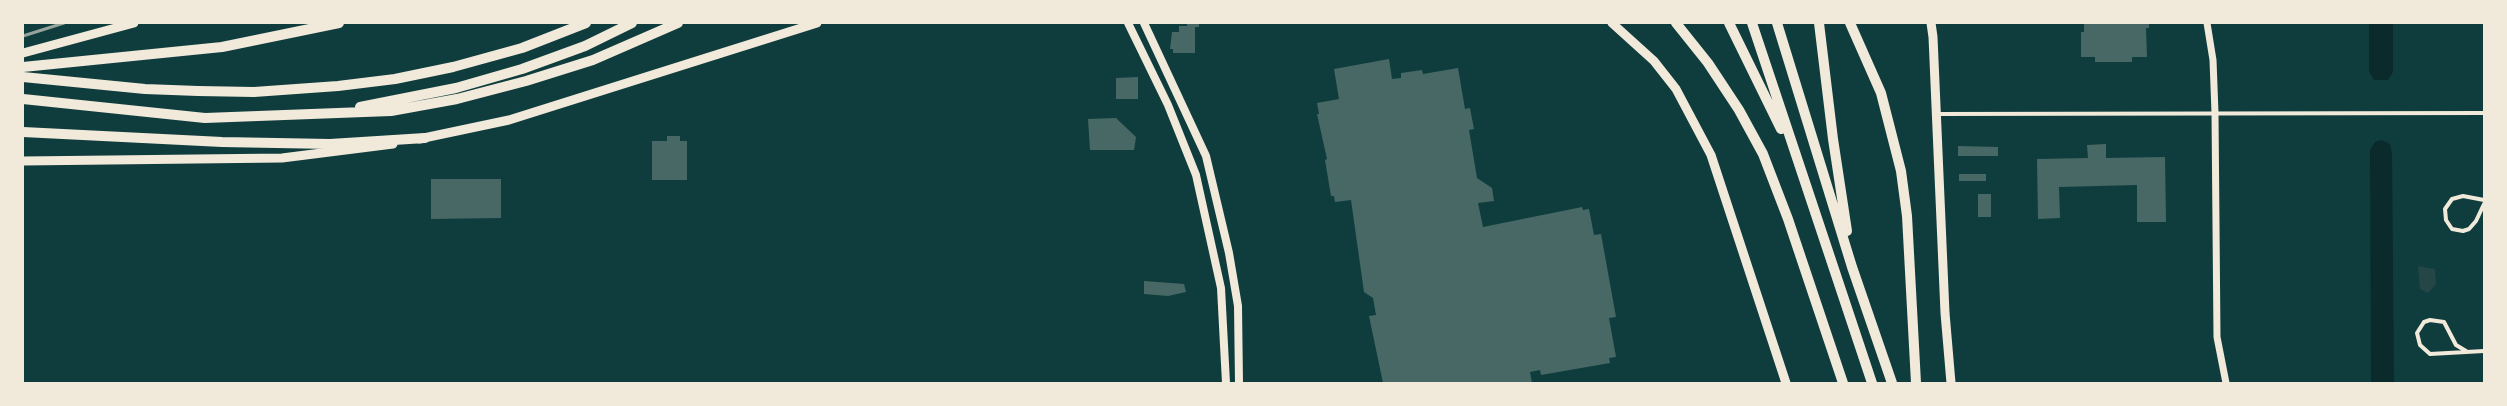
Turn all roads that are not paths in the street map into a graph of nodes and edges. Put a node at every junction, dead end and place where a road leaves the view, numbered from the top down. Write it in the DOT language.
graph roads {
  1 [pos="134,23"];
  2 [pos="339,23"];
  3 [pos="632,23"];
  4 [pos="678,23"];
  5 [pos="817,23"];
  6 [pos="1128,23"];
  7 [pos="1144,23"];
  8 [pos="1612,23"];
  9 [pos="1676,23"];
  10 [pos="1729,23"];
  11 [pos="1752,23"];
  12 [pos="1777,23"];
  13 [pos="1819,23"];
  14 [pos="1850,23"];
  15 [pos="1931,23"];
  16 [pos="2207,23"];
  17 [pos="582,24"];
  18 [pos="23,53"];
  19 [pos="23,67"];
  20 [pos="23,78"];
  21 [pos="23,99"];
  22 [pos="2215,113"];
  23 [pos="2484,113"];
  24 [pos="1936,114"];
  25 [pos="309,115"];
  26 [pos="24,132"];
  27 [pos="426,138"];
  28 [pos="25,160"];
  29 [pos="1801,171"];
  30 [pos="2484,200"];
  31 [pos="2484,204"];
  32 [pos="1852,267"];
  33 [pos="2466,351"];
  34 [pos="2484,351"];
  35 [pos="1226,383"];
  36 [pos="1240,383"];
  37 [pos="1786,383"];
  38 [pos="1843,383"];
  39 [pos="1872,383"];
  40 [pos="1892,383"];
  41 [pos="1916,383"];
  42 [pos="1951,383"];
  43 [pos="2226,383"];
  1 -- 18 [label="main road"];
  2 -- 19 [label="highway"];
  3 -- 25 [label="highway"];
  4 -- 25 [label="highway"];
  5 -- 27 [label="main road"];
  6 -- 35 [label="main road"];
  7 -- 36 [label="main road"];
  8 -- 37 [label="main road"];
  9 -- 38 [label="highway"];
  10 -- 29 [label="highway"];
  11 -- 29 [label="highway"];
  12 -- 32 [label="highway"];
  13 -- 32 [label="highway"];
  14 -- 41 [label="highway"];
  15 -- 24 [label="main road"];
  16 -- 22 [label="street"];
  17 -- 20 [label="highway"];
  21 -- 25 [label="highway"];
  22 -- 23 [label="street"];
  22 -- 24 [label="street"];
  22 -- 43 [label="street"];
  24 -- 42 [label="main road"];
  26 -- 27 [label="highway"];
  27 -- 28 [label="main road"];
  29 -- 39 [label="highway"];
  30 -- 31 [label="street"];
  32 -- 40 [label="highway"];
  33 -- 33 [label="street"];
  33 -- 34 [label="street"];
}
